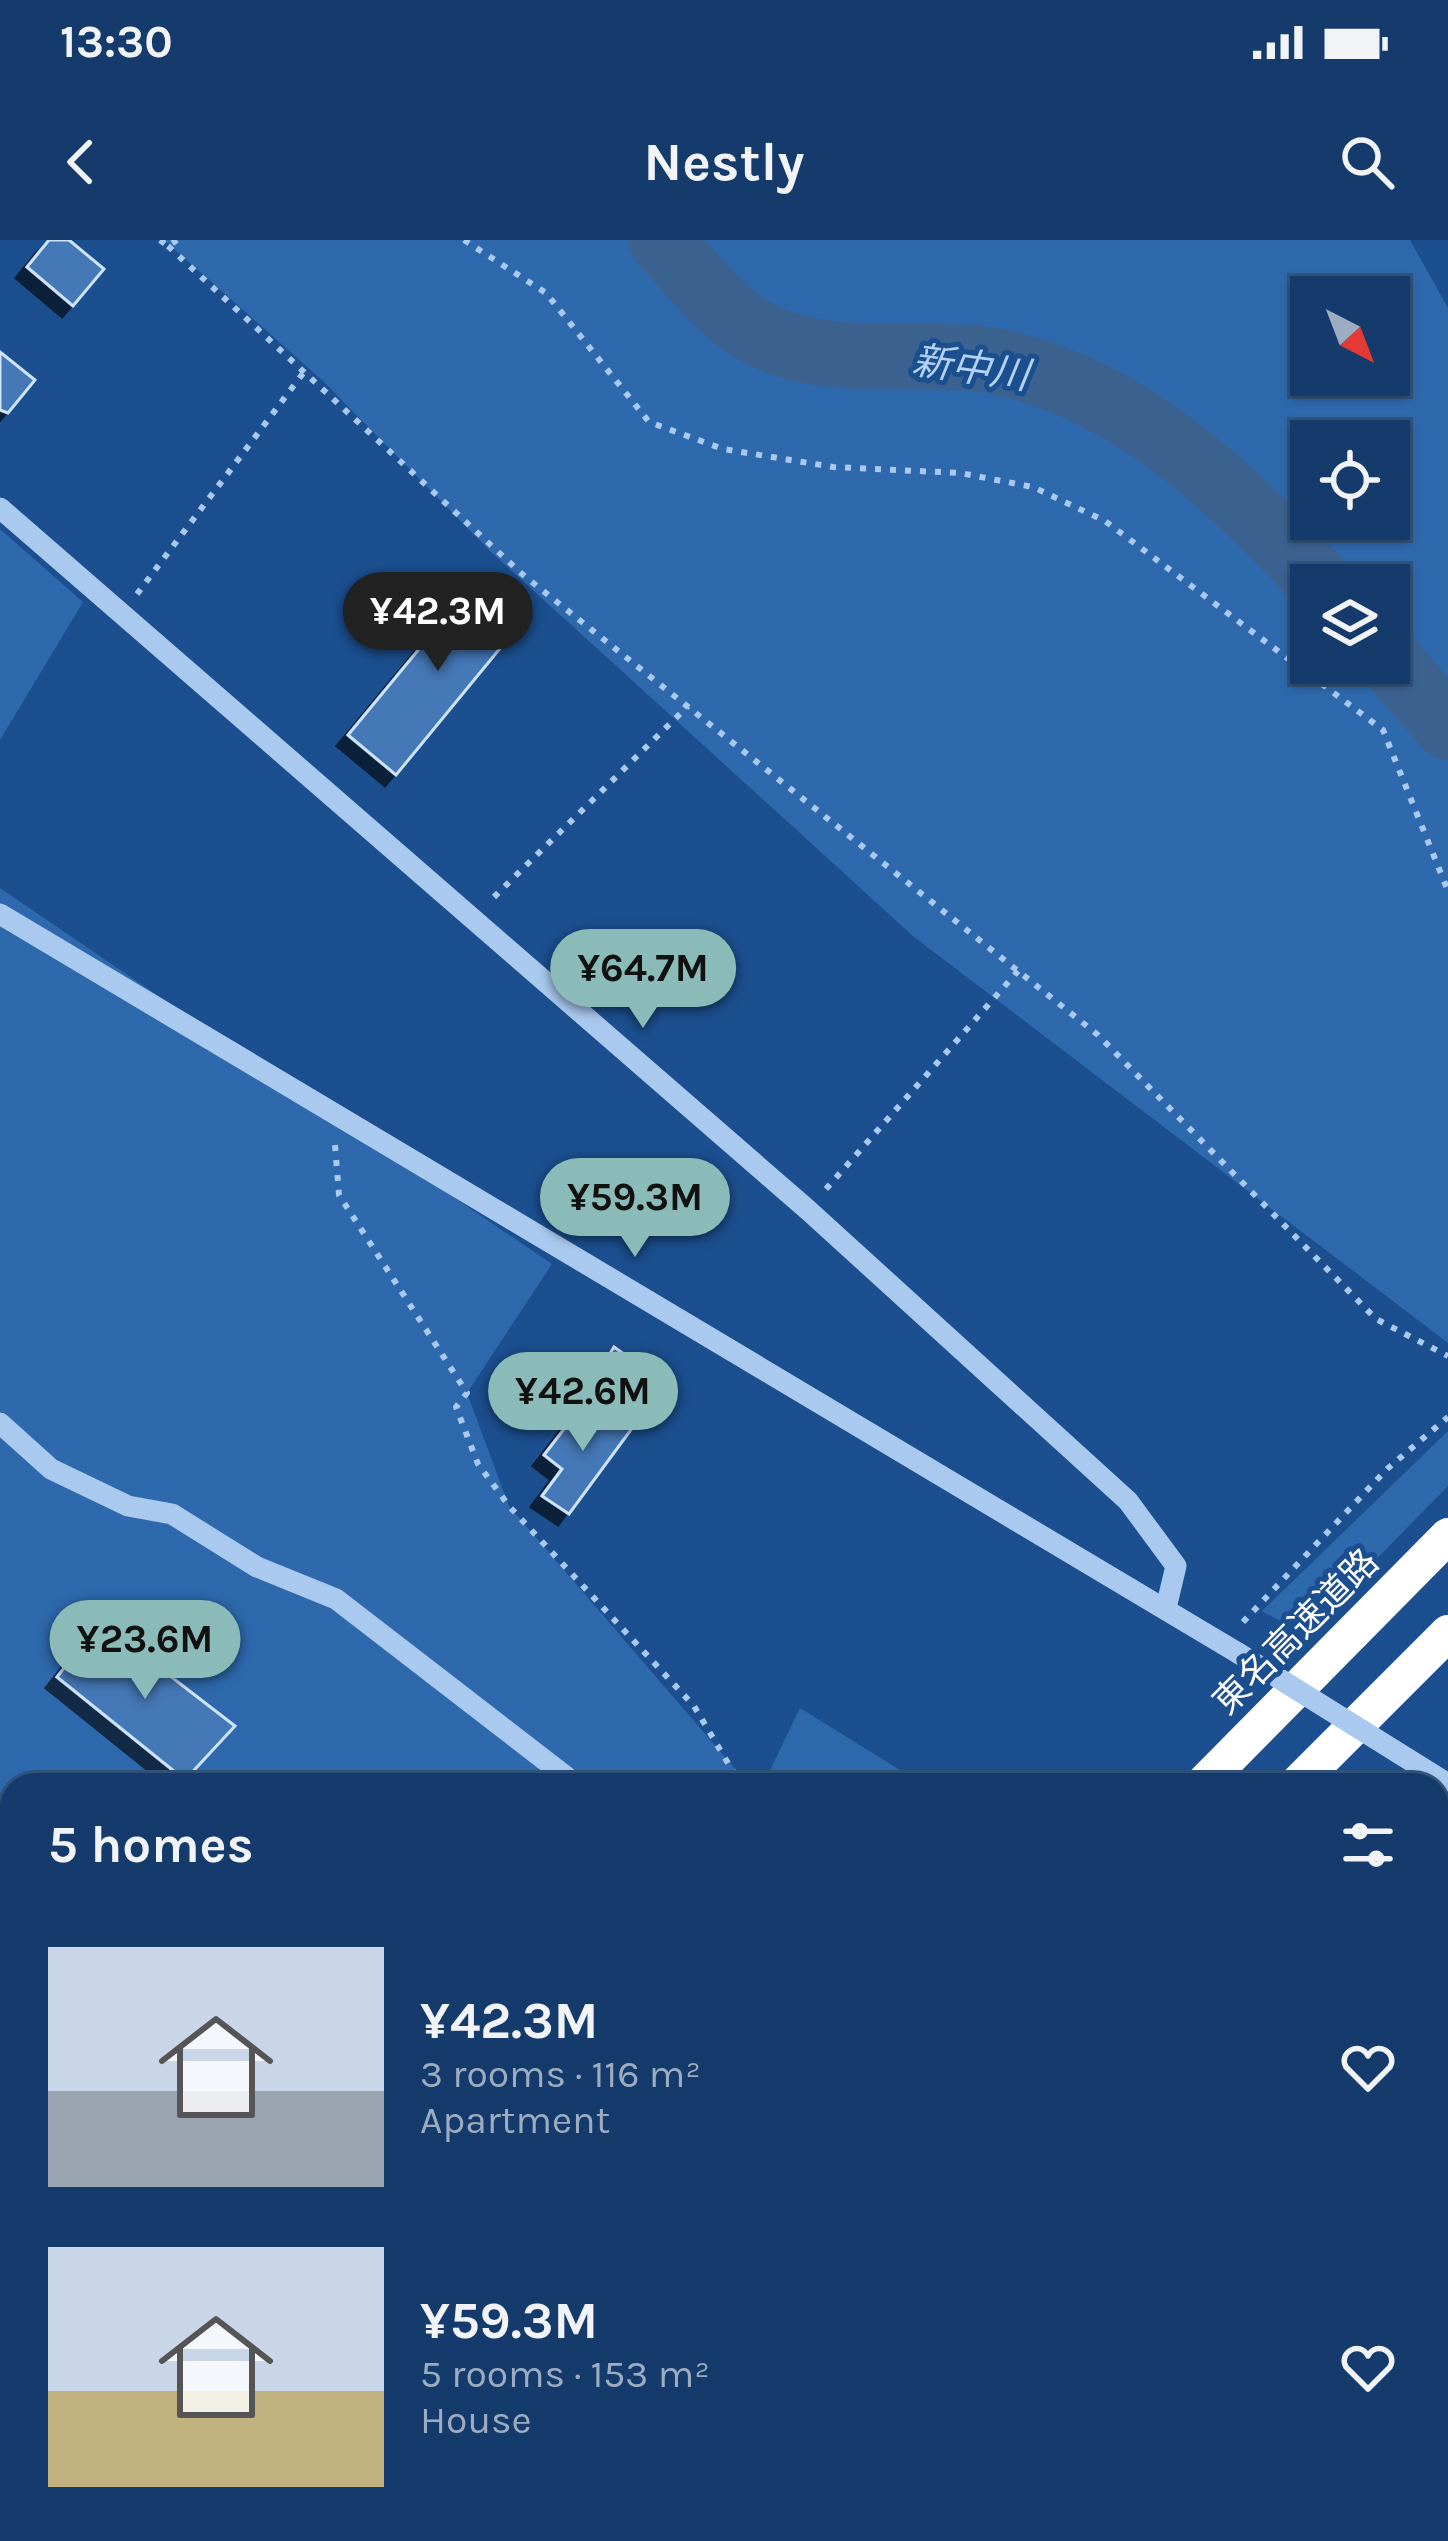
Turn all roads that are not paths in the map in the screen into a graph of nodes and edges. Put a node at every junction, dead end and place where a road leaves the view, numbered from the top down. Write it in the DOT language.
graph roads {
  1 [pos="0,508"];
  2 [pos="0,914"];
  3 [pos="0,1424"];
  4 [pos="1448,1537"];
  5 [pos="1166,1608"];
  6 [pos="1448,1633"];
  7 [pos="561,1773"];
  8 [pos="1214,1773"];
  9 [pos="1308,1773"];
  10 [pos="1431,1773"];
  1 -- 5 [label="street"];
  2 -- 5 [label="street"];
  3 -- 7 [label="street"];
  4 -- 8 [label="highway, 東名高速道路"];
  5 -- 10 [label="street, bridge"];
  6 -- 9 [label="highway"];
}
